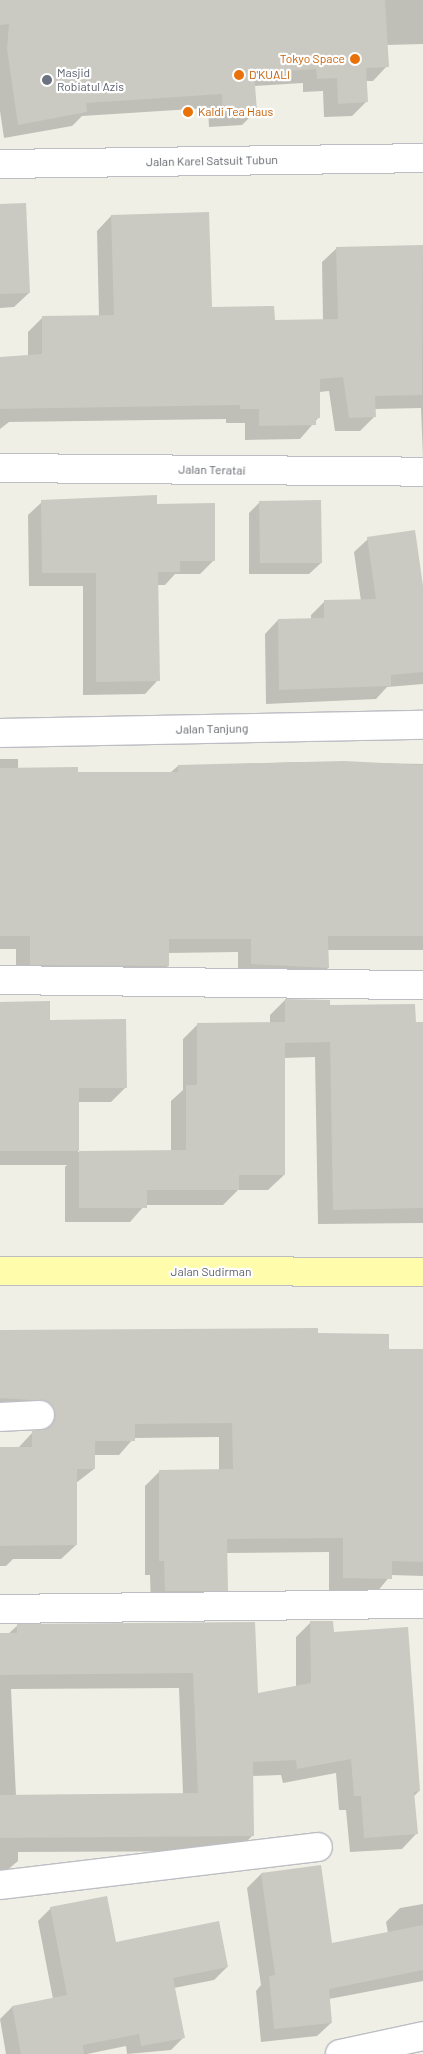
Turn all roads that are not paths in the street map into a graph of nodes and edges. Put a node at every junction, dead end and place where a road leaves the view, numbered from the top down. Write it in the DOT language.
graph roads {
  1 [pos="423,158"];
  2 [pos="0,164"];
  3 [pos="0,468"];
  4 [pos="423,472"];
  5 [pos="423,725"];
  6 [pos="0,733"];
  7 [pos="0,980"];
  8 [pos="423,984"];
  9 [pos="0,1272"];
  10 [pos="423,1272"];
  11 [pos="40,1415"];
  12 [pos="0,1417"];
  13 [pos="423,1604"];
  14 [pos="0,1609"];
  15 [pos="318,1847"];
  16 [pos="0,1885"];
  17 [pos="423,2036"];
  18 [pos="340,2054"];
  1 -- 2 [label="street, Jalan Karel Satsuit Tubun"];
  3 -- 4 [label="street, Jalan Teratai"];
  5 -- 6 [label="street, Jalan Tanjung"];
  7 -- 8 [label="street"];
  9 -- 10 [label="main road, Jalan Sudirman"];
  11 -- 12 [label="street"];
  13 -- 14 [label="street"];
  15 -- 16 [label="street"];
  17 -- 18 [label="street"];
}
